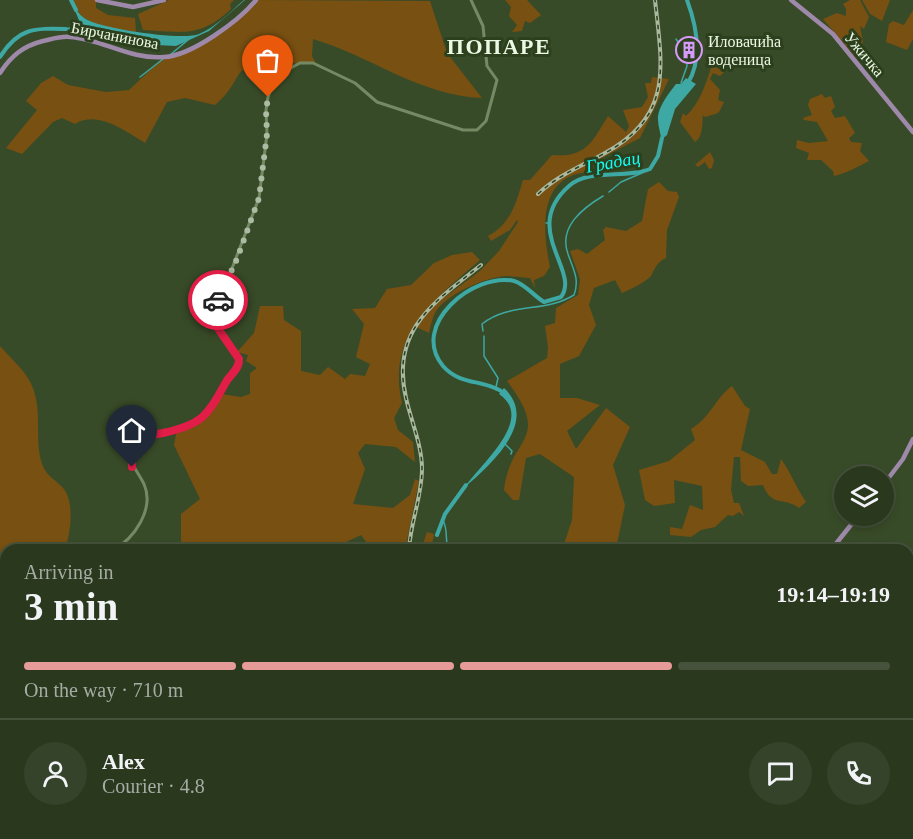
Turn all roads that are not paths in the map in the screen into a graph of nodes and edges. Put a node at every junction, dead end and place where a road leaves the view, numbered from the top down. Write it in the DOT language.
graph roads {
  1 [pos="98,0"];
  2 [pos="164,0"];
  3 [pos="256,0"];
  4 [pos="471,0"];
  5 [pos="791,0"];
  6 [pos="0,73"];
  7 [pos="913,132"];
  8 [pos="913,439"];
  9 [pos="894,471"];
  10 [pos="850,526"];
  11 [pos="122,544"];
  12 [pos="836,544"];
  1 -- 2 [label="main road"];
  3 -- 6 [label="main road, Бирчанинова"];
  4 -- 11 [label="street"];
  5 -- 7 [label="main road, Ужичка"];
  8 -- 9 [label="main road"];
  10 -- 12 [label="main road"];
}
